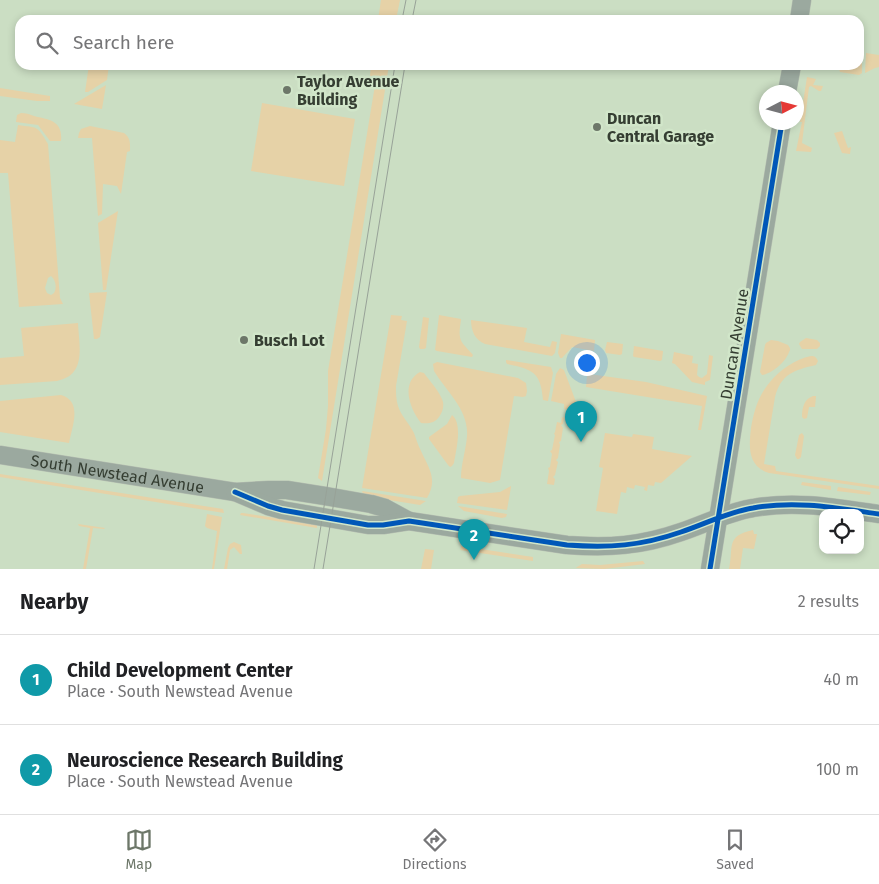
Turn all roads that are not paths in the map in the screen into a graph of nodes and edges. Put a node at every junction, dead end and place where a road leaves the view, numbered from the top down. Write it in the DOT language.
graph roads {
  1 [pos="802,0"];
  2 [pos="800,15"];
  3 [pos="791,70"];
  4 [pos="788,85"];
  5 [pos="781,130"];
  6 [pos="0,455"];
  7 [pos="879,514"];
  8 [pos="719,518"];
  9 [pos="710,569"];
  1 -- 2 [label="street"];
  3 -- 4 [label="street"];
  5 -- 8 [label="street, Duncan Avenue"];
  6 -- 8 [label="street, South Newstead Avenue"];
  7 -- 8 [label="street, South Newstead Avenue"];
  8 -- 9 [label="street, Duncan Avenue"];
}
